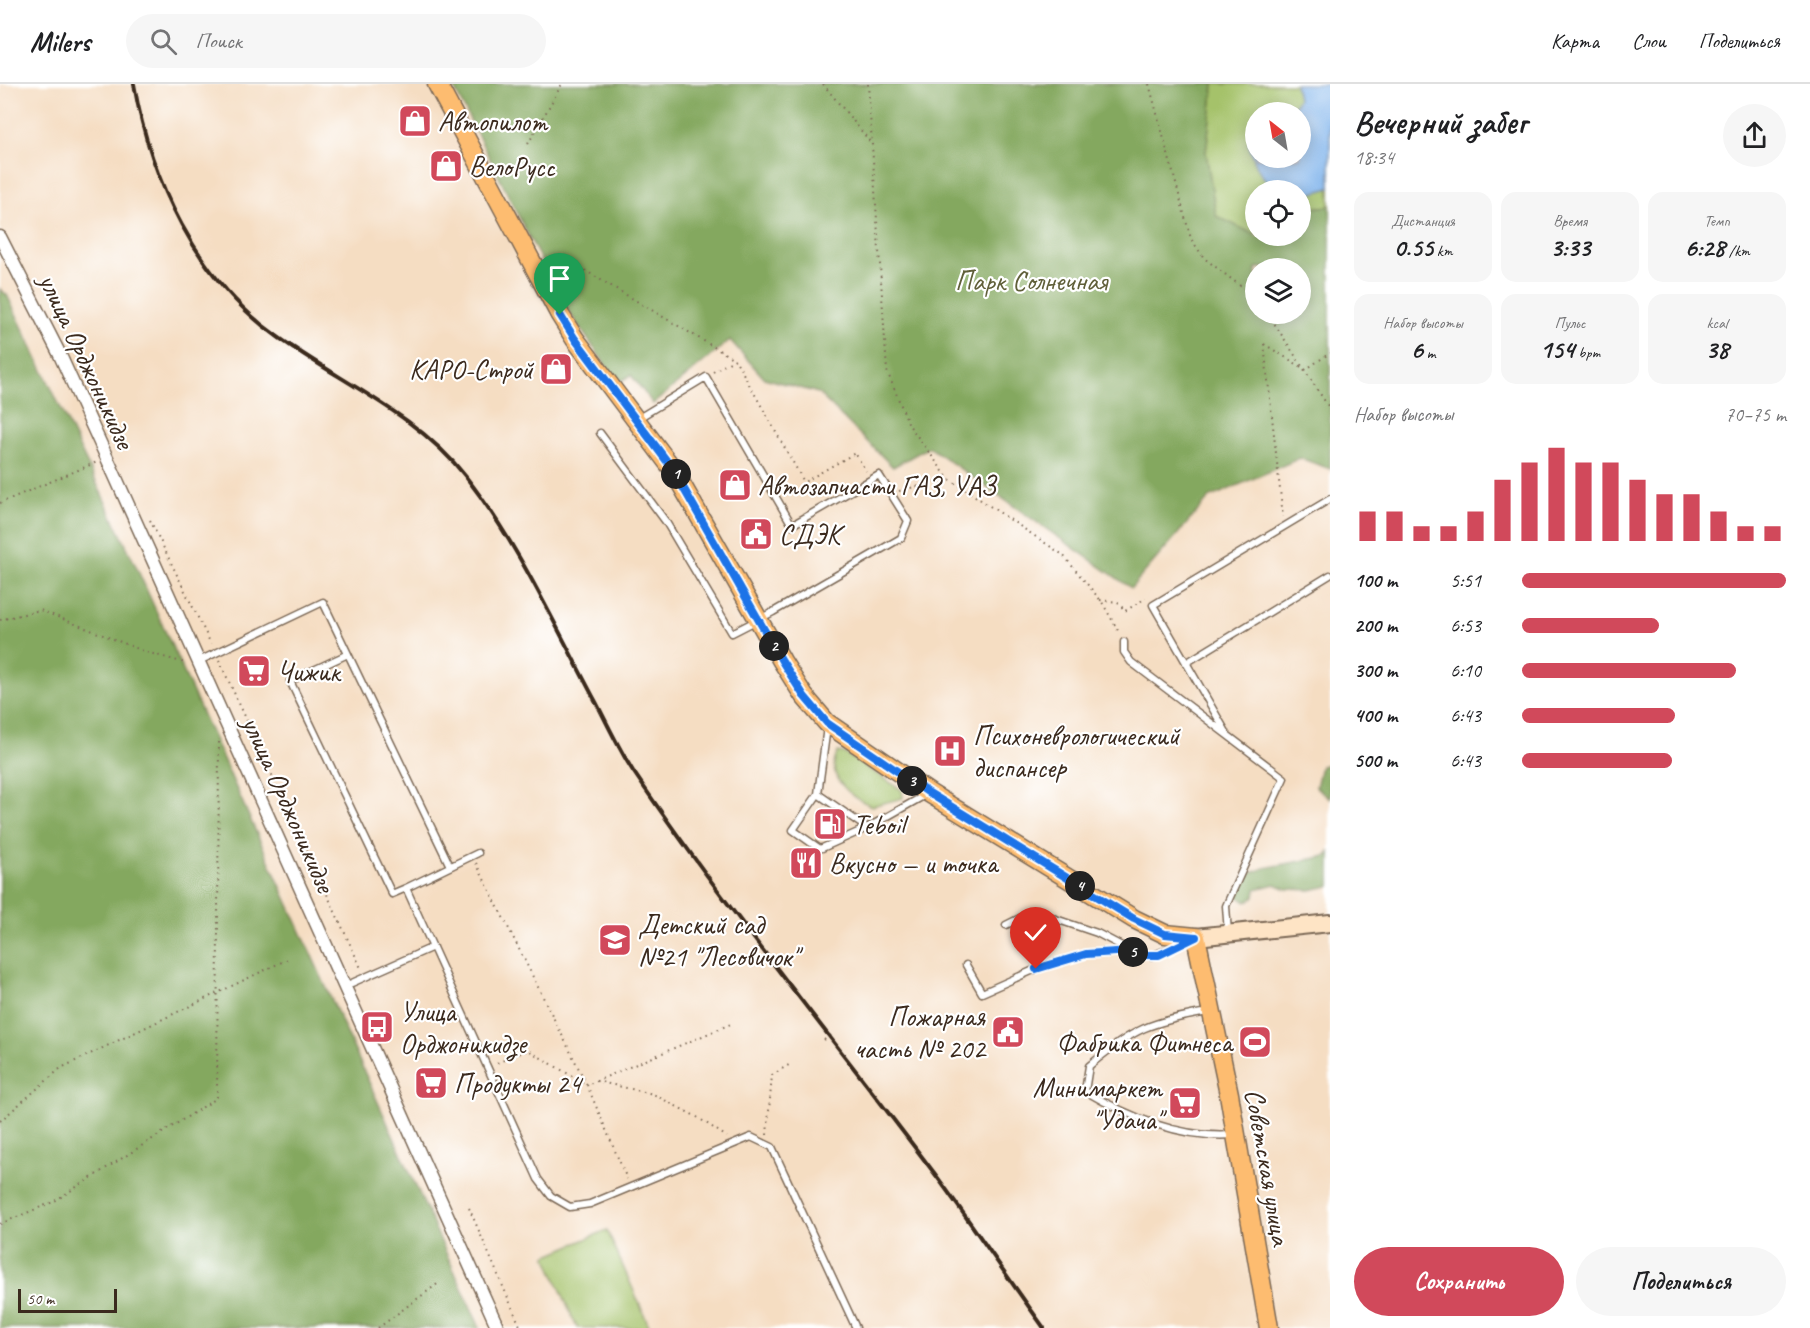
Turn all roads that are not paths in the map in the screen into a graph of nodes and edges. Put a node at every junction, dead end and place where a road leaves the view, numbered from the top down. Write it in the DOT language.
graph roads {
  1 [pos="437,84"];
  2 [pos="0,237"];
  3 [pos="636,420"];
  4 [pos="600,433"];
  5 [pos="1330,499"];
  6 [pos="1330,575"];
  7 [pos="759,620"];
  8 [pos="1124,642"];
  9 [pos="348,654"];
  10 [pos="1186,663"];
  11 [pos="200,664"];
  12 [pos="827,723"];
  13 [pos="1228,735"];
  14 [pos="929,793"];
  15 [pos="818,794"];
  16 [pos="867,828"];
  17 [pos="475,854"];
  18 [pos="450,866"];
  19 [pos="406,888"];
  20 [pos="1330,923"];
  21 [pos="1006,925"];
  22 [pos="1228,934"];
  23 [pos="1196,937"];
  24 [pos="433,947"];
  25 [pos="1131,951"];
  26 [pos="966,965"];
  27 [pos="344,986"];
  28 [pos="1212,1011"];
  29 [pos="1236,1134"];
  30 [pos="498,1328"];
  31 [pos="856,1328"];
  32 [pos="1269,1328"];
  1 -- 3 [label="main road"];
  2 -- 11 [label="street, улица Орджоникидзе"];
  3 -- 7 [label="main road"];
  3 -- 7 [label="lane"];
  4 -- 7 [label="lane"];
  5 -- 10 [label="lane"];
  6 -- 10 [label="lane"];
  7 -- 12 [label="main road"];
  8 -- 13 [label="lane"];
  9 -- 11 [label="lane"];
  9 -- 18 [label="lane"];
  9 -- 19 [label="lane"];
  10 -- 13 [label="lane"];
  11 -- 27 [label="street, улица Орджоникидзе"];
  12 -- 14 [label="main road"];
  12 -- 15 [label="lane"];
  13 -- 22 [label="lane"];
  14 -- 16 [label="lane"];
  14 -- 23 [label="main road"];
  15 -- 16 [label="lane"];
  15 -- 16 [label="lane"];
  17 -- 18 [label="lane"];
  18 -- 19 [label="lane"];
  19 -- 24 [label="lane"];
  20 -- 22 [label="main road"];
  21 -- 25 [label="lane"];
  22 -- 23 [label="main road"];
  23 -- 25 [label="lane"];
  23 -- 28 [label="main road, Советская улица"];
  24 -- 27 [label="lane"];
  24 -- 31 [label="lane"];
  25 -- 26 [label="lane"];
  27 -- 30 [label="street, улица Орджоникидзе"];
  28 -- 29 [label="main road, Советская улица"];
  28 -- 29 [label="lane"];
  29 -- 32 [label="main road, Советская улица"];
}
